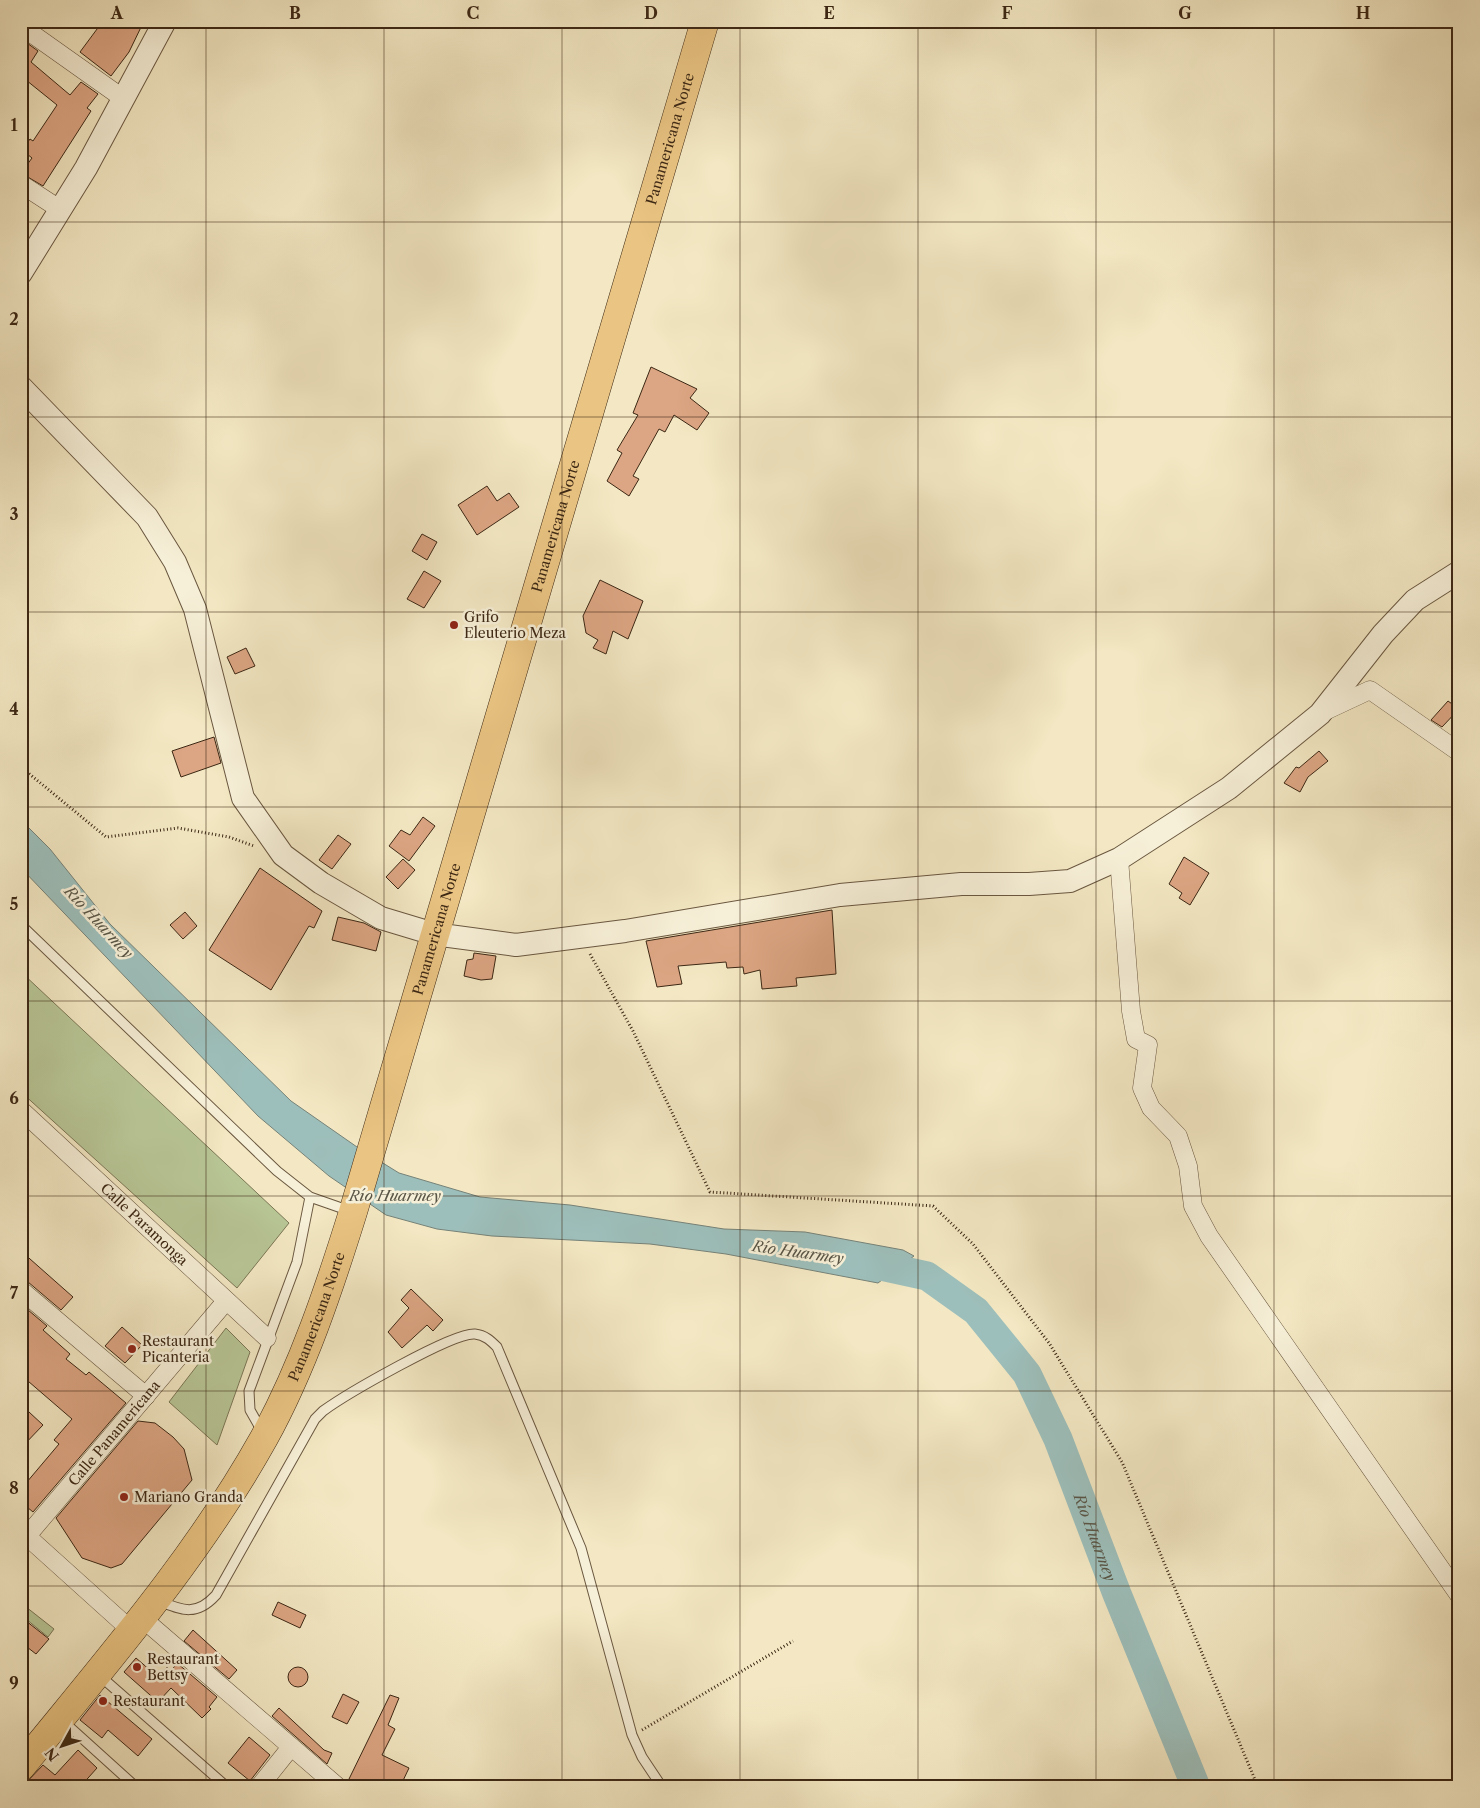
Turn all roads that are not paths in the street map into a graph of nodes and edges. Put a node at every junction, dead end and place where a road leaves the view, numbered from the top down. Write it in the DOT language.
graph roads {
  1 [pos="165,21"];
  2 [pos="705,21"];
  3 [pos="21,26"];
  4 [pos="124,98"];
  5 [pos="21,184"];
  6 [pos="61,210"];
  7 [pos="21,273"];
  8 [pos="21,387"];
  9 [pos="1459,572"];
  10 [pos="1320,714"];
  11 [pos="1459,752"];
  12 [pos="1119,859"];
  13 [pos="21,925"];
  14 [pos="434,934"];
  15 [pos="21,1110"];
  16 [pos="310,1197"];
  17 [pos="353,1212"];
  18 [pos="21,1290"];
  19 [pos="226,1301"];
  20 [pos="267,1338"];
  21 [pos="146,1396"];
  22 [pos="264,1436"];
  23 [pos="23,1537"];
  24 [pos="1459,1595"];
  25 [pos="143,1616"];
  26 [pos="97,1673"];
  27 [pos="60,1719"];
  28 [pos="291,1747"];
  29 [pos="21,1767"];
  30 [pos="136,1787"];
  31 [pos="227,1787"];
  32 [pos="259,1787"];
  33 [pos="338,1787"];
  34 [pos="662,1787"];
  1 -- 4 [label="street"];
  2 -- 14 [label="highway, Panamericana Norte"];
  3 -- 4 [label="street"];
  4 -- 6 [label="street"];
  5 -- 6 [label="street"];
  6 -- 7 [label="street"];
  8 -- 14 [label="street"];
  9 -- 10 [label="street"];
  10 -- 11 [label="street"];
  10 -- 12 [label="street"];
  12 -- 14 [label="street"];
  12 -- 24 [label="street"];
  13 -- 16 [label="lane"];
  14 -- 17 [label="highway, Panamericana Norte"];
  15 -- 19 [label="street, Calle Paramonga"];
  16 -- 17 [label="lane"];
  16 -- 20 [label="lane"];
  17 -- 22 [label="highway, Panamericana Norte"];
  18 -- 21 [label="street"];
  19 -- 20 [label="street, Calle Paramonga"];
  19 -- 21 [label="street, Calle Panamericana"];
  20 -- 22 [label="lane"];
  21 -- 23 [label="street, Calle Panamericana"];
  22 -- 25 [label="highway, Panamericana Norte"];
  23 -- 25 [label="street"];
  25 -- 26 [label="highway, Panamericana Norte"];
  25 -- 28 [label="street"];
  25 -- 34 [label="lane"];
  26 -- 27 [label="highway, Panamericana Norte"];
  26 -- 31 [label="lane"];
  27 -- 29 [label="highway, Panamericana Norte"];
  27 -- 30 [label="lane"];
  28 -- 32 [label="street"];
  28 -- 33 [label="street"];
}
